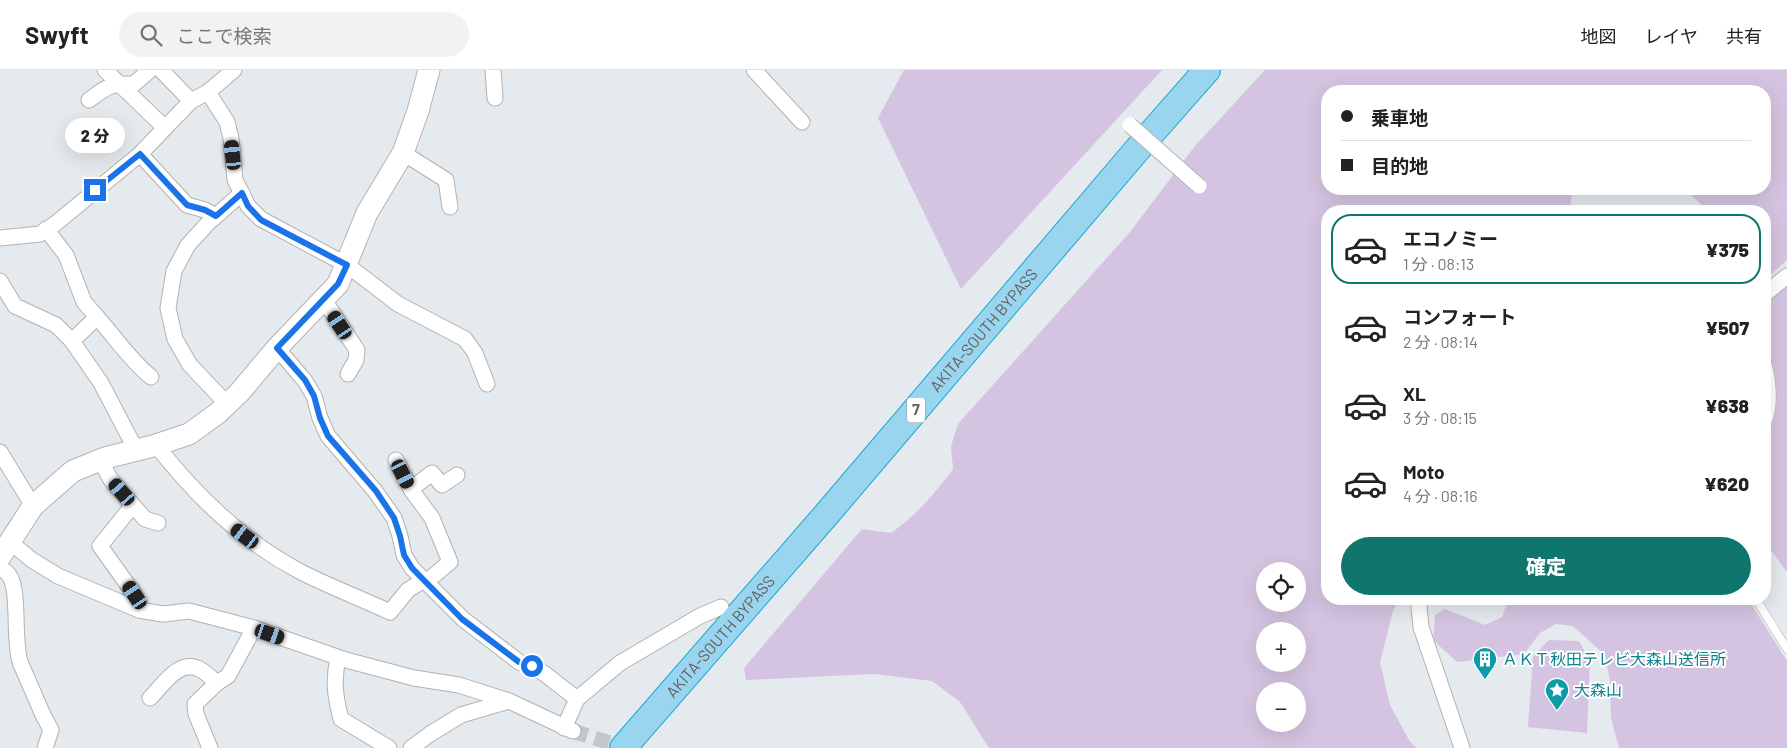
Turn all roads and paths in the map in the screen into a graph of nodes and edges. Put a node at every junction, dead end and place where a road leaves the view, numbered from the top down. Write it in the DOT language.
graph roads {
  1 [pos="105,70"];
  2 [pos="150,70"];
  3 [pos="161,70"];
  4 [pos="234,70"];
  5 [pos="429,70"];
  6 [pos="493,70"];
  7 [pos="754,70"];
  8 [pos="1208,70"];
  9 [pos="118,83"];
  10 [pos="208,92"];
  11 [pos="495,98"];
  12 [pos="89,100"];
  13 [pos="191,100"];
  14 [pos="802,122"];
  15 [pos="1130,125"];
  16 [pos="165,128"];
  17 [pos="403,153"];
  18 [pos="140,154"];
  19 [pos="1199,186"];
  20 [pos="242,193"];
  21 [pos="450,207"];
  22 [pos="216,216"];
  23 [pos="46,229"];
  24 [pos="0,238"];
  25 [pos="347,265"];
  26 [pos="1787,276"];
  27 [pos="0,281"];
  28 [pos="1771,289"];
  29 [pos="324,300"];
  30 [pos="97,317"];
  31 [pos="72,341"];
  32 [pos="277,348"];
  33 [pos="348,374"];
  34 [pos="150,377"];
  35 [pos="487,384"];
  36 [pos="1771,385"];
  37 [pos="227,404"];
  38 [pos="1771,406"];
  39 [pos="146,448"];
  40 [pos="0,452"];
  41 [pos="100,460"];
  42 [pos="396,460"];
  43 [pos="457,476"];
  44 [pos="411,489"];
  45 [pos="33,506"];
  46 [pos="133,506"];
  47 [pos="158,523"];
  48 [pos="5,550"];
  49 [pos="0,567"];
  50 [pos="425,581"];
  51 [pos="1420,605"];
  52 [pos="1760,605"];
  53 [pos="721,607"];
  54 [pos="139,610"];
  55 [pos="254,628"];
  56 [pos="1787,649"];
  57 [pos="338,658"];
  58 [pos="217,683"];
  59 [pos="150,698"];
  60 [pos="577,699"];
  61 [pos="509,701"];
  62 [pos="45,748"];
  63 [pos="210,748"];
  64 [pos="389,748"];
  65 [pos="411,748"];
  66 [pos="623,748"];
  67 [pos="1462,748"];
  1 -- 9 [label="street"];
  2 -- 9 [label="street"];
  3 -- 13 [label="street"];
  4 -- 10 [label="street"];
  5 -- 17 [label="street"];
  6 -- 11 [label="street"];
  7 -- 14 [label="street"];
  8 -- 66 [label="highway, AKITA-SOUTH BYPASS / 7"];
  9 -- 12 [label="street"];
  9 -- 16 [label="street"];
  10 -- 13 [label="street"];
  10 -- 20 [label="street"];
  13 -- 16 [label="street"];
  15 -- 19 [label="street, bridge"];
  16 -- 18 [label="street"];
  17 -- 21 [label="street"];
  17 -- 25 [label="street"];
  18 -- 22 [label="street"];
  18 -- 23 [label="street"];
  20 -- 22 [label="street"];
  20 -- 25 [label="street"];
  22 -- 37 [label="street"];
  23 -- 24 [label="street"];
  23 -- 30 [label="street"];
  25 -- 29 [label="street"];
  25 -- 35 [label="street"];
  26 -- 28 [label="street"];
  27 -- 31 [label="street"];
  29 -- 32 [label="street"];
  29 -- 33 [label="street"];
  30 -- 31 [label="street"];
  30 -- 34 [label="street"];
  31 -- 39 [label="street"];
  32 -- 37 [label="street"];
  32 -- 50 [label="street"];
  36 -- 38 [label="lane"];
  37 -- 39 [label="street"];
  39 -- 41 [label="street"];
  39 -- 50 [label="street"];
  40 -- 45 [label="street"];
  41 -- 45 [label="street"];
  41 -- 46 [label="street"];
  42 -- 44 [label="street"];
  43 -- 44 [label="street"];
  44 -- 50 [label="street"];
  45 -- 48 [label="street"];
  46 -- 47 [label="street"];
  46 -- 54 [label="street"];
  48 -- 54 [label="street"];
  49 -- 62 [label="street"];
  50 -- 60 [label="street"];
  51 -- 67 [label="street"];
  52 -- 56 [label="lane"];
  53 -- 60 [label="street"];
  54 -- 55 [label="street"];
  55 -- 57 [label="street"];
  55 -- 58 [label="street"];
  57 -- 61 [label="street"];
  57 -- 64 [label="street"];
  58 -- 59 [label="street"];
  58 -- 63 [label="street"];
  60 -- 61 [label="street"];
  61 -- 65 [label="street"];
}
